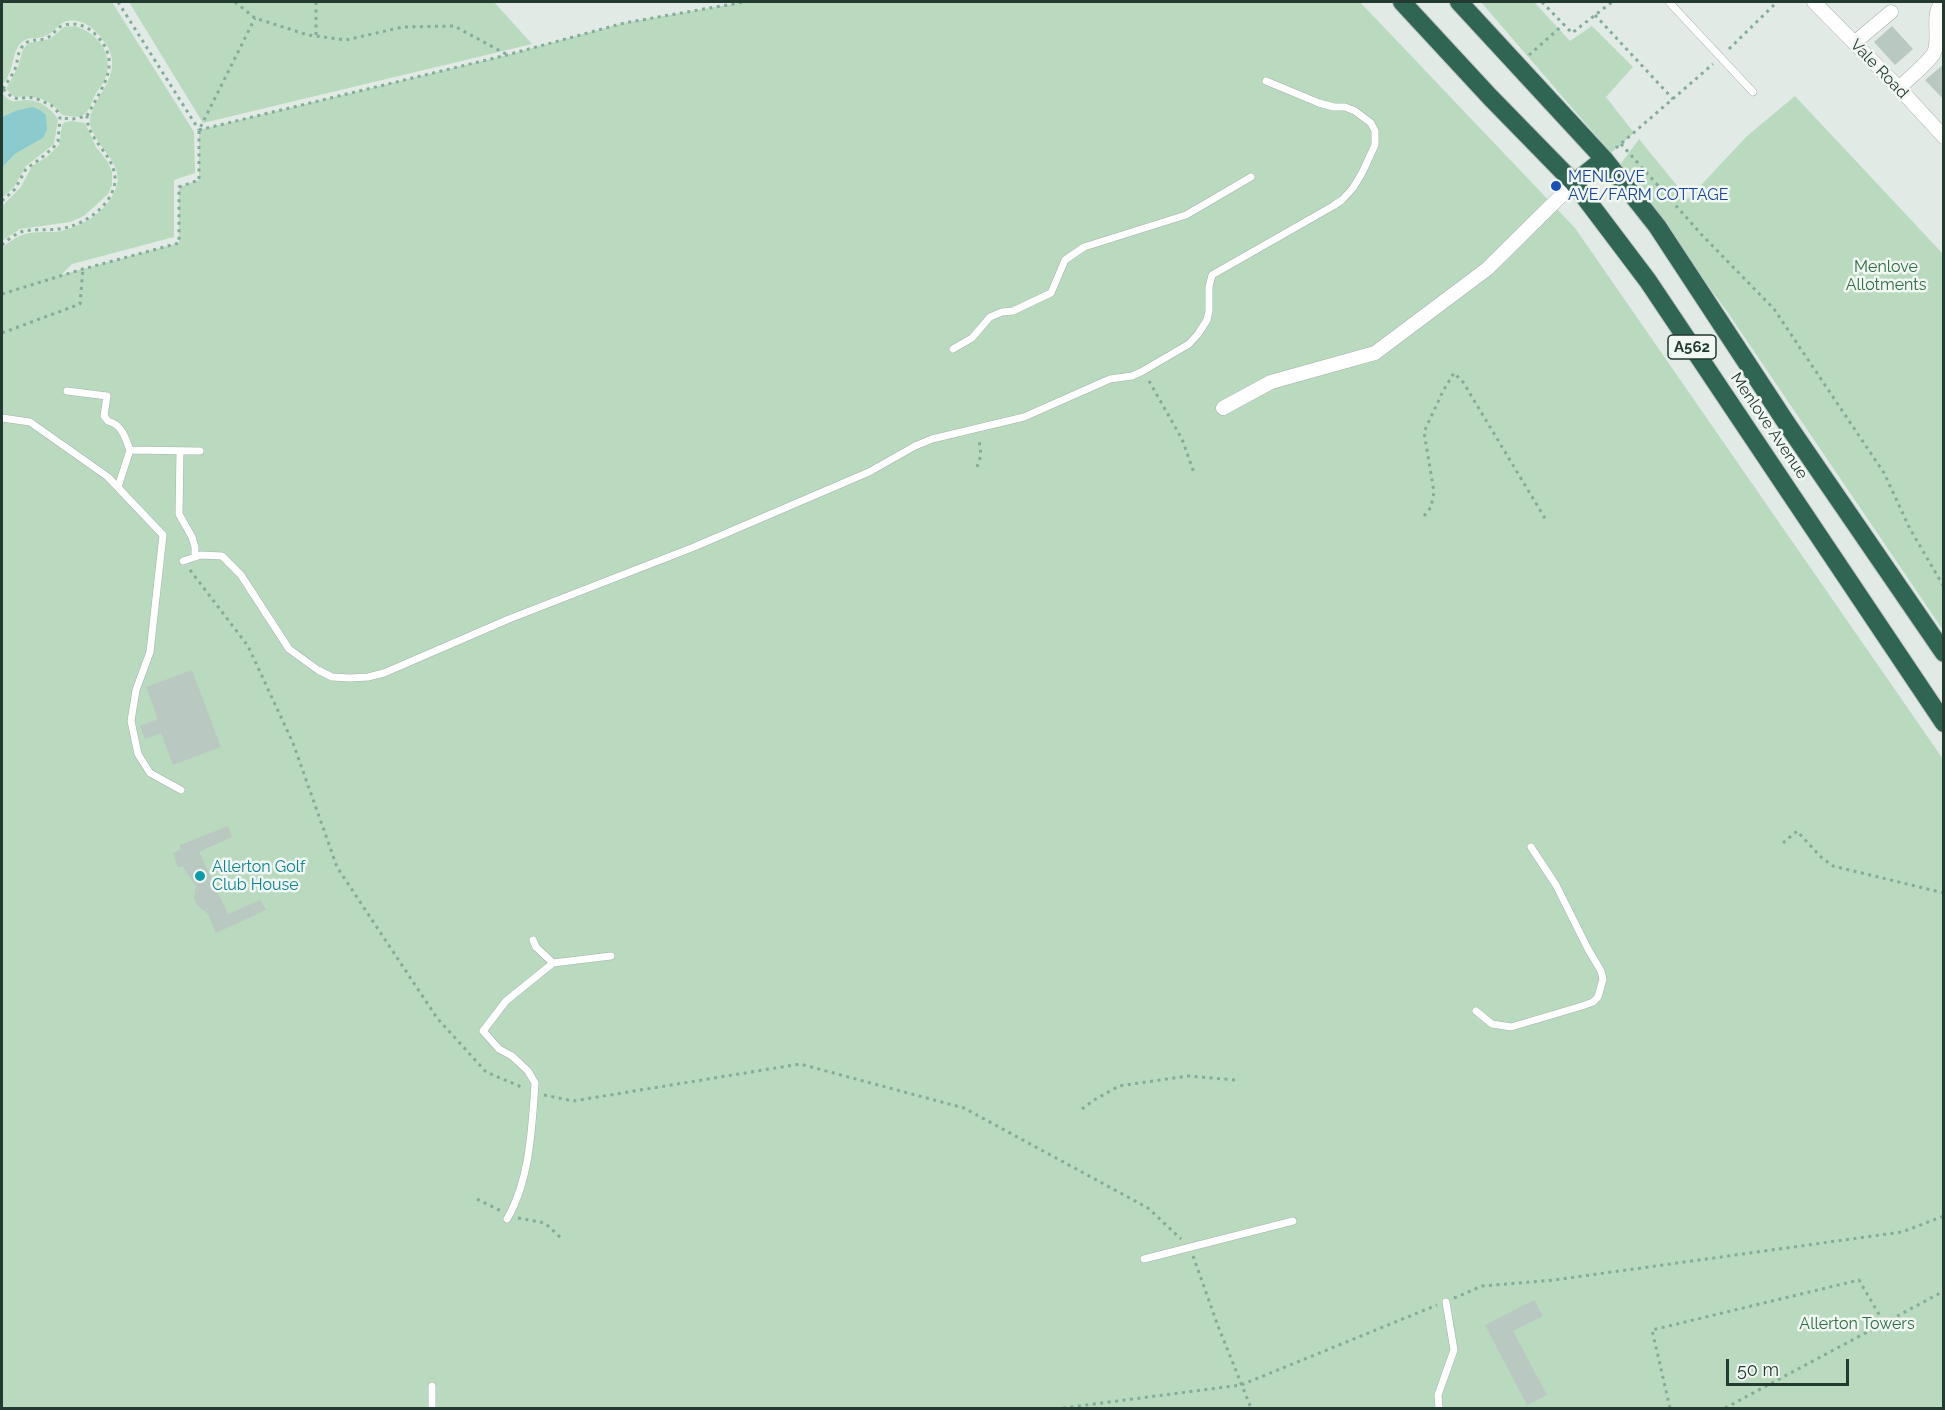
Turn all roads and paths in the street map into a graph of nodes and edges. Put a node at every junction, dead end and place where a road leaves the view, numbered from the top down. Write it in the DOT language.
graph roads {
  1 [pos="118,2"];
  2 [pos="235,2"];
  3 [pos="316,2"];
  4 [pos="744,2"];
  5 [pos="1402,2"];
  6 [pos="1459,2"];
  7 [pos="1542,2"];
  8 [pos="1612,2"];
  9 [pos="1670,2"];
  10 [pos="1778,2"];
  11 [pos="1814,2"];
  12 [pos="1943,2"];
  13 [pos="1890,7"];
  14 [pos="1595,15"];
  15 [pos="255,18"];
  16 [pos="1564,24"];
  17 [pos="316,36"];
  18 [pos="1854,43"];
  19 [pos="507,55"];
  20 [pos="1721,57"];
  21 [pos="1517,65"];
  22 [pos="1266,81"];
  23 [pos="1899,88"];
  24 [pos="2,89"];
  25 [pos="1753,92"];
  26 [pos="1673,99"];
  27 [pos="87,116"];
  28 [pos="60,118"];
  29 [pos="199,130"];
  30 [pos="1944,137"];
  31 [pos="1621,144"];
  32 [pos="1604,159"];
  33 [pos="1251,177"];
  34 [pos="1574,183"];
  35 [pos="2,201"];
  36 [pos="2,244"];
  37 [pos="82,269"];
  38 [pos="2,294"];
  39 [pos="2,333"];
  40 [pos="953,349"];
  41 [pos="1145,370"];
  42 [pos="67,391"];
  43 [pos="1223,408"];
  44 [pos="2,418"];
  45 [pos="978,429"];
  46 [pos="130,450"];
  47 [pos="180,451"];
  48 [pos="200,451"];
  49 [pos="977,467"];
  50 [pos="1194,473"];
  51 [pos="118,487"];
  52 [pos="1424,516"];
  53 [pos="1546,520"];
  54 [pos="195,557"];
  55 [pos="183,561"];
  56 [pos="1944,587"];
  57 [pos="1944,653"];
  58 [pos="1944,723"];
  59 [pos="181,790"];
  60 [pos="1783,843"];
  61 [pos="1531,847"];
  62 [pos="1944,893"];
  63 [pos="534,940"];
  64 [pos="611,956"];
  65 [pos="553,963"];
  66 [pos="1476,1011"];
  67 [pos="1235,1080"];
  68 [pos="534,1092"];
  69 [pos="1082,1109"];
  70 [pos="1944,1216"];
  71 [pos="507,1219"];
  72 [pos="1293,1221"];
  73 [pos="1189,1248"];
  74 [pos="1144,1259"];
  75 [pos="1944,1291"];
  76 [pos="1446,1302"];
  77 [pos="1884,1323"];
  78 [pos="1241,1385"];
  79 [pos="432,1386"];
  80 [pos="432,1408"];
  81 [pos="1063,1408"];
  82 [pos="1251,1408"];
  83 [pos="1439,1408"];
  84 [pos="1670,1408"];
  85 [pos="1725,1408"];
  1 -- 29 [label="path"];
  2 -- 15 [label="path"];
  3 -- 17 [label="path"];
  4 -- 19 [label="path"];
  5 -- 34 [label="highway, Menlove Avenue / A562"];
  6 -- 21 [label="highway, Menlove Avenue / A562"];
  7 -- 16 [label="path"];
  8 -- 14 [label="path"];
  9 -- 20 [label="lane"];
  10 -- 20 [label="path"];
  11 -- 18 [label="street, Vale Road"];
  12 -- 23 [label="street"];
  13 -- 18 [label="street"];
  14 -- 16 [label="path"];
  14 -- 26 [label="path"];
  15 -- 17 [label="path"];
  15 -- 29 [label="path"];
  16 -- 21 [label="path"];
  17 -- 19 [label="path"];
  18 -- 23 [label="street, Vale Road"];
  19 -- 29 [label="path"];
  20 -- 25 [label="lane"];
  20 -- 26 [label="path"];
  21 -- 32 [label="highway, Menlove Avenue / A562"];
  22 -- 41 [label="lane"];
  23 -- 30 [label="street, Vale Road"];
  24 -- 27 [label="path"];
  24 -- 28 [label="path"];
  26 -- 31 [label="path"];
  27 -- 28 [label="path"];
  27 -- 36 [label="path"];
  28 -- 35 [label="path"];
  29 -- 37 [label="path"];
  31 -- 32 [label="path"];
  31 -- 56 [label="path"];
  32 -- 34 [label="highway"];
  32 -- 57 [label="highway, Menlove Avenue / A562"];
  33 -- 40 [label="lane"];
  34 -- 43 [label="street"];
  34 -- 58 [label="highway, Menlove Avenue / A562"];
  37 -- 38 [label="path"];
  37 -- 39 [label="path"];
  41 -- 45 [label="lane"];
  41 -- 50 [label="path"];
  42 -- 46 [label="lane"];
  44 -- 51 [label="lane"];
  45 -- 49 [label="path"];
  45 -- 54 [label="lane"];
  46 -- 47 [label="lane"];
  46 -- 51 [label="lane"];
  47 -- 48 [label="lane"];
  47 -- 54 [label="lane"];
  51 -- 59 [label="lane"];
  52 -- 53 [label="path"];
  54 -- 55 [label="lane"];
  55 -- 68 [label="path"];
  60 -- 62 [label="path"];
  61 -- 66 [label="lane"];
  63 -- 65 [label="lane"];
  64 -- 65 [label="lane"];
  65 -- 68 [label="lane"];
  67 -- 69 [label="path"];
  68 -- 71 [label="lane"];
  68 -- 73 [label="path"];
  70 -- 76 [label="path"];
  72 -- 73 [label="lane"];
  73 -- 74 [label="lane"];
  73 -- 78 [label="path"];
  75 -- 77 [label="path"];
  76 -- 78 [label="path"];
  76 -- 83 [label="lane"];
  77 -- 84 [label="path"];
  77 -- 85 [label="path"];
  78 -- 81 [label="path"];
  78 -- 82 [label="path"];
  79 -- 80 [label="lane"];
}
